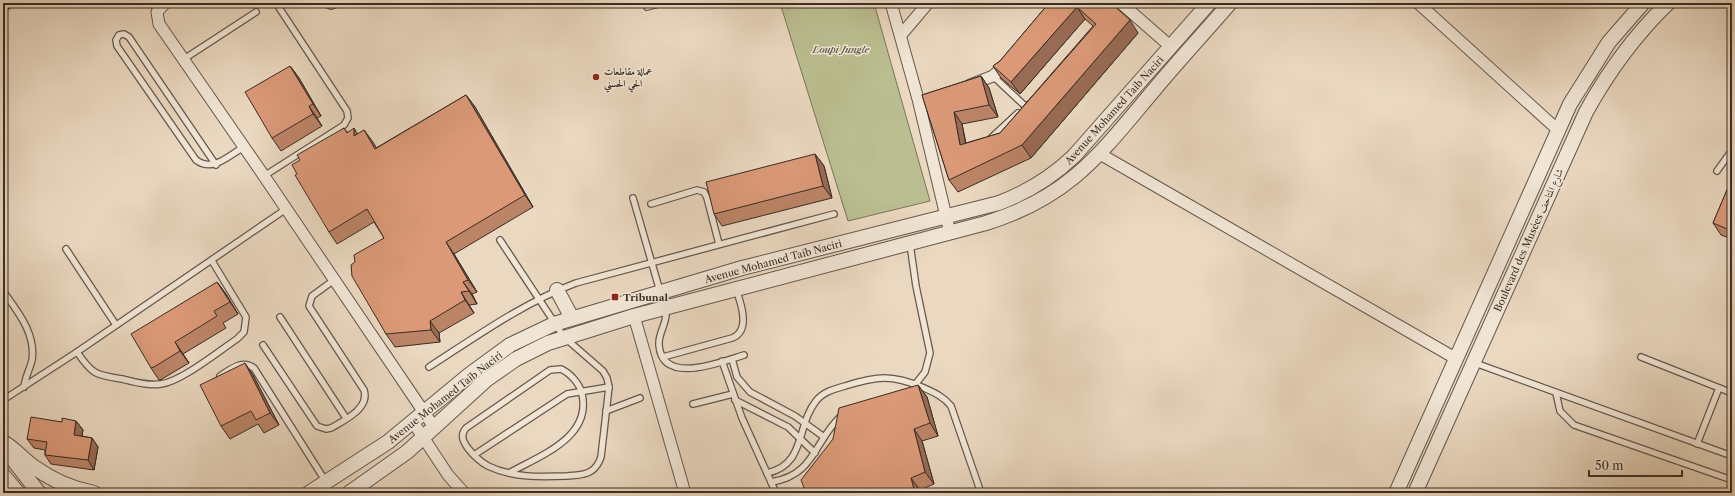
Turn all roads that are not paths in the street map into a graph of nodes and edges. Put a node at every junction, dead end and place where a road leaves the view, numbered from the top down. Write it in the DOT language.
graph roads {
  1 [pos="12,3"];
  2 [pos="276,3"];
  3 [pos="324,3"];
  4 [pos="340,3"];
  5 [pos="662,3"];
  6 [pos="891,3"];
  7 [pos="928,3"];
  8 [pos="1122,3"];
  9 [pos="1209,3"];
  10 [pos="1230,3"];
  11 [pos="1418,3"];
  12 [pos="1643,3"];
  13 [pos="1668,3"];
  14 [pos="158,5"];
  15 [pos="647,7"];
  16 [pos="3,9"];
  17 [pos="256,12"];
  18 [pos="901,36"];
  19 [pos="1170,46"];
  20 [pos="1013,57"];
  21 [pos="184,59"];
  22 [pos="993,76"];
  23 [pos="956,89"];
  24 [pos="1035,99"];
  25 [pos="1026,106"];
  26 [pos="1558,130"];
  27 [pos="991,138"];
  28 [pos="244,146"];
  29 [pos="1732,150"];
  30 [pos="1100,154"];
  31 [pos="216,165"];
  32 [pos="1717,171"];
  33 [pos="264,176"];
  34 [pos="633,198"];
  35 [pos="651,204"];
  36 [pos="286,209"];
  37 [pos="834,214"];
  38 [pos="946,217"];
  39 [pos="950,233"];
  40 [pos="500,240"];
  41 [pos="719,244"];
  42 [pos="910,244"];
  43 [pos="66,249"];
  44 [pos="212,261"];
  45 [pos="652,262"];
  46 [pos="334,280"];
  47 [pos="736,289"];
  48 [pos="557,290"];
  49 [pos="3,291"];
  50 [pos="660,292"];
  51 [pos="538,298"];
  52 [pos="665,307"];
  53 [pos="634,316"];
  54 [pos="280,318"];
  55 [pos="572,318"];
  56 [pos="554,324"];
  57 [pos="116,325"];
  58 [pos="564,337"];
  59 [pos="263,345"];
  60 [pos="77,352"];
  61 [pos="744,355"];
  62 [pos="664,357"];
  63 [pos="1641,357"];
  64 [pos="1455,358"];
  65 [pos="732,359"];
  66 [pos="722,361"];
  67 [pos="1473,362"];
  68 [pos="429,367"];
  69 [pos="212,381"];
  70 [pos="915,384"];
  71 [pos="24,387"];
  72 [pos="609,387"];
  73 [pos="910,388"];
  74 [pos="1719,388"];
  75 [pos="582,391"];
  76 [pos="1556,393"];
  77 [pos="1732,393"];
  78 [pos="734,397"];
  79 [pos="640,398"];
  80 [pos="3,400"];
  81 [pos="693,404"];
  82 [pos="848,410"];
  83 [pos="606,411"];
  84 [pos="418,417"];
  85 [pos="346,418"];
  86 [pos="805,423"];
  87 [pos="434,427"];
  88 [pos="824,437"];
  89 [pos="423,438"];
  90 [pos="800,438"];
  91 [pos="3,442"];
  92 [pos="1697,444"];
  93 [pos="3,447"];
  94 [pos="815,453"];
  95 [pos="474,455"];
  96 [pos="1732,456"];
  97 [pos="509,473"];
  98 [pos="768,473"];
  99 [pos="3,475"];
  100 [pos="1732,480"];
  101 [pos="771,482"];
  102 [pos="326,483"];
  103 [pos="18,493"];
  104 [pos="40,493"];
  105 [pos="94,493"];
  106 [pos="309,493"];
  107 [pos="349,493"];
  108 [pos="464,493"];
  109 [pos="685,493"];
  110 [pos="776,493"];
  111 [pos="981,493"];
  112 [pos="1396,493"];
  113 [pos="1414,493"];
  1 -- 16 [label="lane"];
  2 -- 33 [label="lane"];
  3 -- 4 [label="lane"];
  5 -- 15 [label="lane"];
  6 -- 18 [label="street"];
  7 -- 18 [label="street"];
  8 -- 19 [label="street"];
  9 -- 19 [label="street, Avenue Mohamed Taib Naciri"];
  10 -- 30 [label="street, Avenue Mohamed Taib Naciri"];
  11 -- 26 [label="street"];
  12 -- 26 [label="street, Boulevard des Musées شارع المتاحف"];
  13 -- 67 [label="street, Boulevard des Musées شارع المتاحف"];
  14 -- 21 [label="street"];
  17 -- 21 [label="lane"];
  18 -- 38 [label="street"];
  19 -- 38 [label="street, Avenue Mohamed Taib Naciri"];
  20 -- 22 [label="street"];
  21 -- 28 [label="street"];
  22 -- 23 [label="street"];
  22 -- 25 [label="lane"];
  24 -- 25 [label="lane"];
  25 -- 27 [label="lane"];
  26 -- 64 [label="street, Boulevard des Musées شارع المتاحف"];
  28 -- 31 [label="lane"];
  28 -- 33 [label="street"];
  29 -- 32 [label="lane"];
  30 -- 39 [label="street, Avenue Mohamed Taib Naciri"];
  30 -- 64 [label="street"];
  31 -- 31 [label="lane"];
  33 -- 36 [label="street"];
  34 -- 45 [label="lane"];
  35 -- 41 [label="lane"];
  36 -- 44 [label="lane"];
  36 -- 46 [label="street"];
  37 -- 41 [label="lane"];
  38 -- 39 [label="street"];
  38 -- 50 [label="street, Avenue Mohamed Taib Naciri"];
  39 -- 42 [label="street, Avenue Mohamed Taib Naciri"];
  40 -- 51 [label="lane"];
  41 -- 45 [label="lane"];
  42 -- 47 [label="street, Avenue Mohamed Taib Naciri"];
  42 -- 70 [label="lane"];
  43 -- 57 [label="lane"];
  44 -- 57 [label="lane"];
  44 -- 60 [label="lane"];
  45 -- 48 [label="lane"];
  45 -- 50 [label="lane"];
  46 -- 84 [label="street"];
  46 -- 85 [label="lane"];
  47 -- 52 [label="street, Avenue Mohamed Taib Naciri"];
  47 -- 62 [label="lane"];
  48 -- 51 [label="lane"];
  48 -- 55 [label="street"];
  49 -- 71 [label="lane"];
  50 -- 52 [label="lane"];
  50 -- 55 [label="street, Avenue Mohamed Taib Naciri"];
  51 -- 56 [label="lane"];
  51 -- 68 [label="lane"];
  52 -- 53 [label="street, Avenue Mohamed Taib Naciri"];
  52 -- 62 [label="lane"];
  53 -- 58 [label="street, Avenue Mohamed Taib Naciri"];
  53 -- 109 [label="street"];
  54 -- 85 [label="lane"];
  55 -- 56 [label="street, Avenue Mohamed Taib Naciri"];
  56 -- 58 [label="lane"];
  56 -- 84 [label="street, Avenue Mohamed Taib Naciri"];
  57 -- 60 [label="lane"];
  58 -- 72 [label="lane"];
  58 -- 87 [label="street, Avenue Mohamed Taib Naciri"];
  59 -- 85 [label="lane"];
  60 -- 71 [label="lane"];
  61 -- 65 [label="lane"];
  62 -- 66 [label="lane"];
  63 -- 74 [label="lane"];
  64 -- 112 [label="street, Boulevard des Musées شارع المتاحف"];
  65 -- 66 [label="lane"];
  65 -- 86 [label="lane"];
  66 -- 78 [label="lane"];
  67 -- 76 [label="lane"];
  67 -- 113 [label="street, Boulevard des Musées شارع المتاحف"];
  69 -- 102 [label="lane"];
  70 -- 73 [label="lane"];
  70 -- 86 [label="lane"];
  70 -- 111 [label="lane"];
  71 -- 80 [label="lane"];
  72 -- 75 [label="lane"];
  72 -- 83 [label="lane"];
  74 -- 77 [label="lane"];
  74 -- 92 [label="lane"];
  75 -- 95 [label="lane"];
  75 -- 95 [label="lane"];
  75 -- 97 [label="lane"];
  76 -- 92 [label="lane"];
  76 -- 100 [label="lane"];
  78 -- 81 [label="lane"];
  78 -- 90 [label="lane"];
  78 -- 98 [label="lane"];
  79 -- 83 [label="lane"];
  82 -- 88 [label="lane"];
  83 -- 97 [label="lane"];
  84 -- 87 [label="street"];
  84 -- 89 [label="street"];
  84 -- 102 [label="street, Avenue Mohamed Taib Naciri"];
  86 -- 88 [label="lane"];
  86 -- 90 [label="lane"];
  87 -- 89 [label="street, Avenue Mohamed Taib Naciri"];
  88 -- 94 [label="lane"];
  89 -- 107 [label="street, Avenue Mohamed Taib Naciri"];
  89 -- 108 [label="street"];
  90 -- 94 [label="lane"];
  90 -- 98 [label="lane"];
  91 -- 105 [label="street"];
  92 -- 96 [label="lane"];
  93 -- 104 [label="street"];
  94 -- 101 [label="lane"];
  95 -- 97 [label="lane"];
  98 -- 101 [label="lane"];
  99 -- 103 [label="street"];
  101 -- 110 [label="lane"];
  102 -- 106 [label="street, Avenue Mohamed Taib Naciri"];
}
